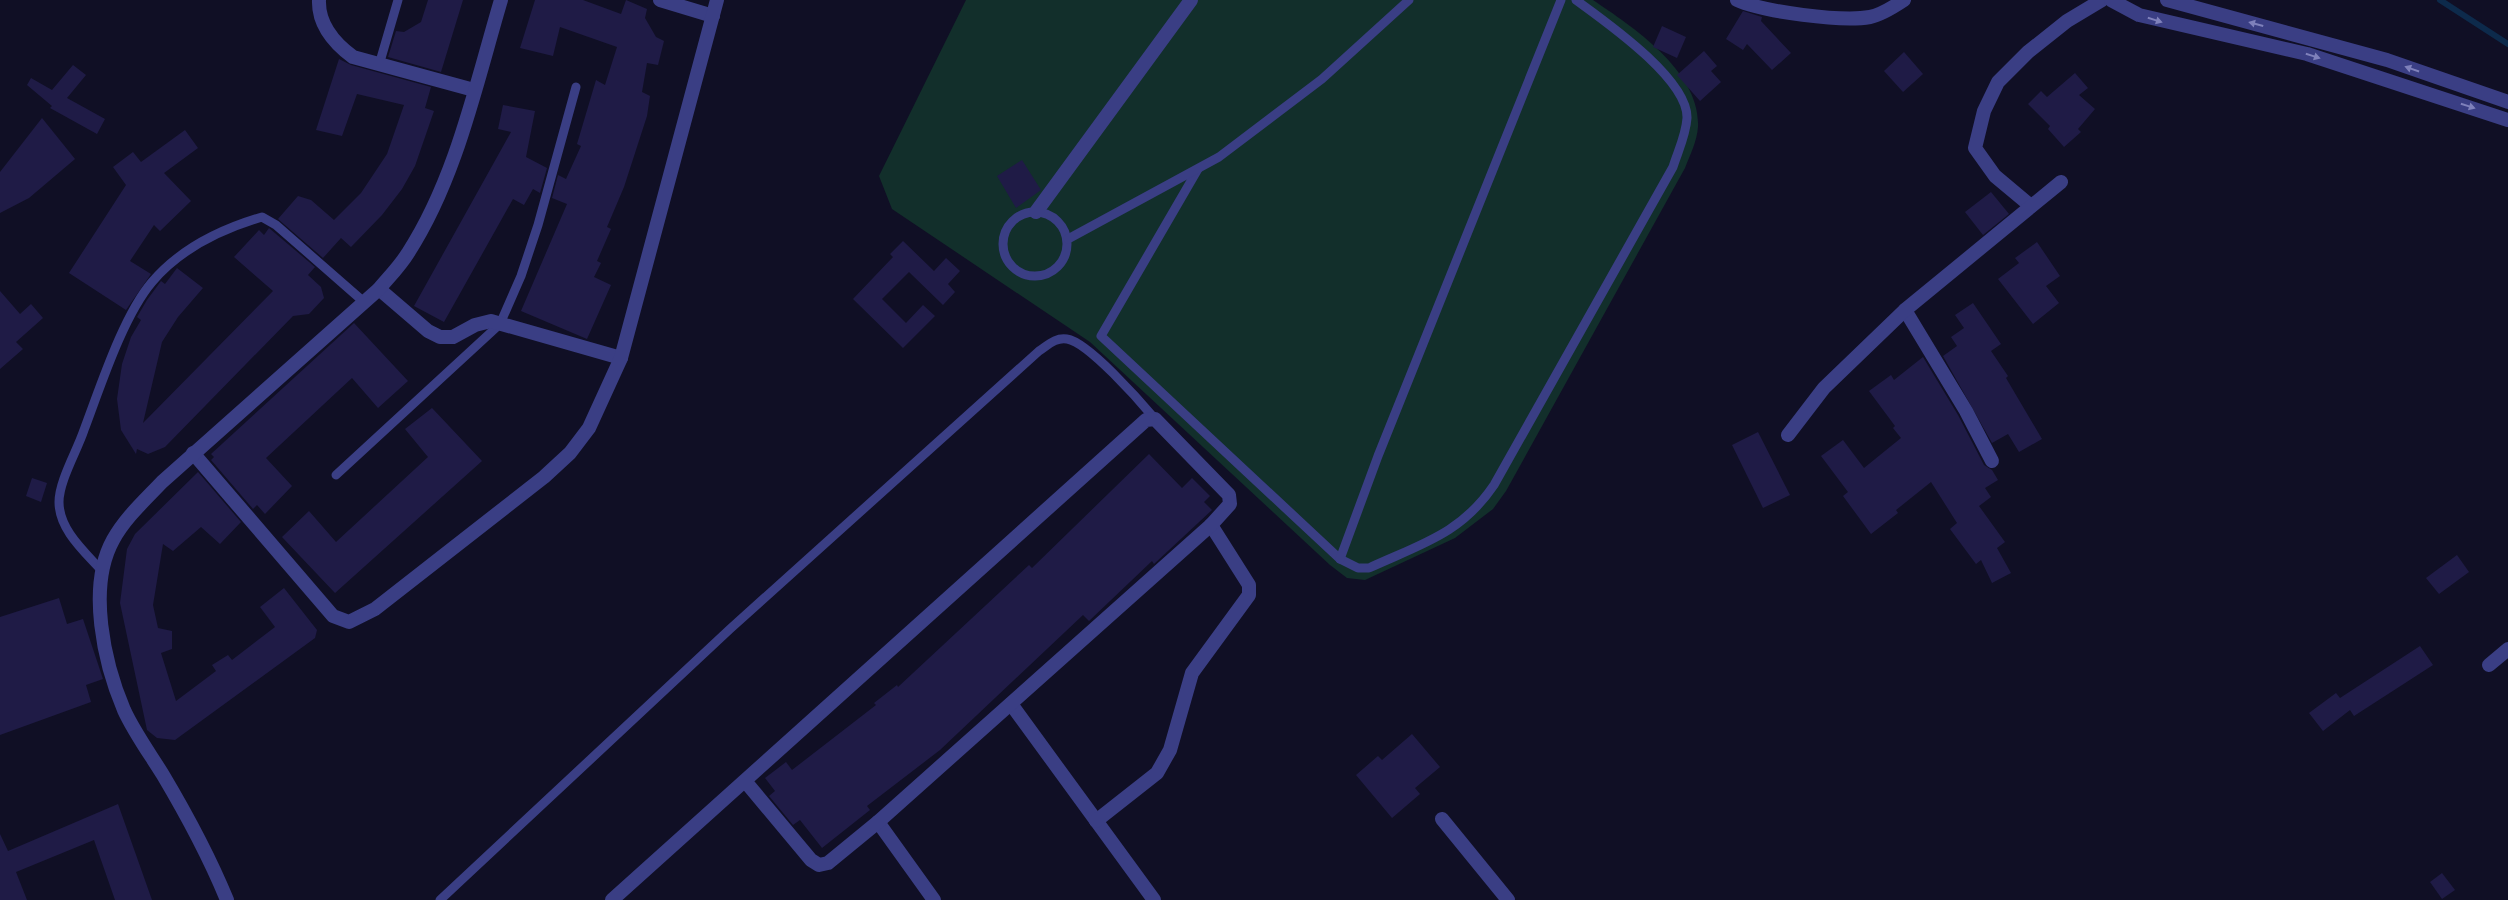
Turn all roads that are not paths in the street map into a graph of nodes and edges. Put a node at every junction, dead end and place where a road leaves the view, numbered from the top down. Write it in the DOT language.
graph roads {
  1 [pos="319,0"];
  2 [pos="398,0"];
  3 [pos="501,0"];
  4 [pos="660,0"];
  5 [pos="717,0"];
  6 [pos="1191,0"];
  7 [pos="1409,0"];
  8 [pos="1561,0"];
  9 [pos="1576,0"];
  10 [pos="1737,0"];
  11 [pos="1904,0"];
  12 [pos="2102,0"];
  13 [pos="2111,0"];
  14 [pos="2167,0"];
  15 [pos="714,16"];
  16 [pos="380,65"];
  17 [pos="576,86"];
  18 [pos="474,90"];
  19 [pos="2508,102"];
  20 [pos="2508,120"];
  21 [pos="1198,168"];
  22 [pos="2061,182"];
  23 [pos="2031,206"];
  24 [pos="1036,212"];
  25 [pos="1068,239"];
  26 [pos="380,289"];
  27 [pos="364,302"];
  28 [pos="1905,310"];
  29 [pos="500,324"];
  30 [pos="621,358"];
  31 [pos="1154,419"];
  32 [pos="1788,435"];
  33 [pos="193,453"];
  34 [pos="1992,461"];
  35 [pos="336,475"];
  36 [pos="1210,525"];
  37 [pos="1340,559"];
  38 [pos="102,571"];
  39 [pos="2508,649"];
  40 [pos="2489,665"];
  41 [pos="1011,704"];
  42 [pos="745,781"];
  43 [pos="1442,819"];
  44 [pos="1096,821"];
  45 [pos="878,822"];
  46 [pos="227,900"];
  47 [pos="440,900"];
  48 [pos="612,900"];
  49 [pos="934,900"];
  50 [pos="1154,900"];
  51 [pos="1508,900"];
  1 -- 16 [label="street"];
  2 -- 16 [label="lane"];
  3 -- 18 [label="street"];
  4 -- 15 [label="street"];
  5 -- 15 [label="street"];
  6 -- 24 [label="street"];
  7 -- 21 [label="lane"];
  8 -- 37 [label="lane"];
  9 -- 37 [label="lane"];
  10 -- 11 [label="street"];
  12 -- 23 [label="street"];
  13 -- 20 [label="street, one-way"];
  19 -- 14 [label="street, one-way"];
  15 -- 30 [label="street"];
  16 -- 18 [label="street"];
  17 -- 29 [label="lane"];
  18 -- 26 [label="street"];
  21 -- 25 [label="lane"];
  21 -- 37 [label="lane"];
  22 -- 23 [label="street"];
  23 -- 28 [label="street"];
  24 -- 25 [label="lane"];
  24 -- 25 [label="lane"];
  26 -- 27 [label="street"];
  26 -- 29 [label="street"];
  27 -- 33 [label="street"];
  27 -- 38 [label="lane"];
  28 -- 32 [label="street"];
  28 -- 34 [label="street"];
  29 -- 30 [label="street"];
  29 -- 35 [label="lane"];
  30 -- 33 [label="street"];
  31 -- 36 [label="street"];
  31 -- 42 [label="street"];
  31 -- 47 [label="lane"];
  33 -- 38 [label="street"];
  36 -- 41 [label="street"];
  36 -- 44 [label="street"];
  38 -- 46 [label="street"];
  39 -- 40 [label="street"];
  41 -- 44 [label="street"];
  41 -- 45 [label="street"];
  42 -- 45 [label="street"];
  42 -- 48 [label="street"];
  43 -- 51 [label="street"];
  44 -- 50 [label="street"];
  45 -- 49 [label="street"];
}
